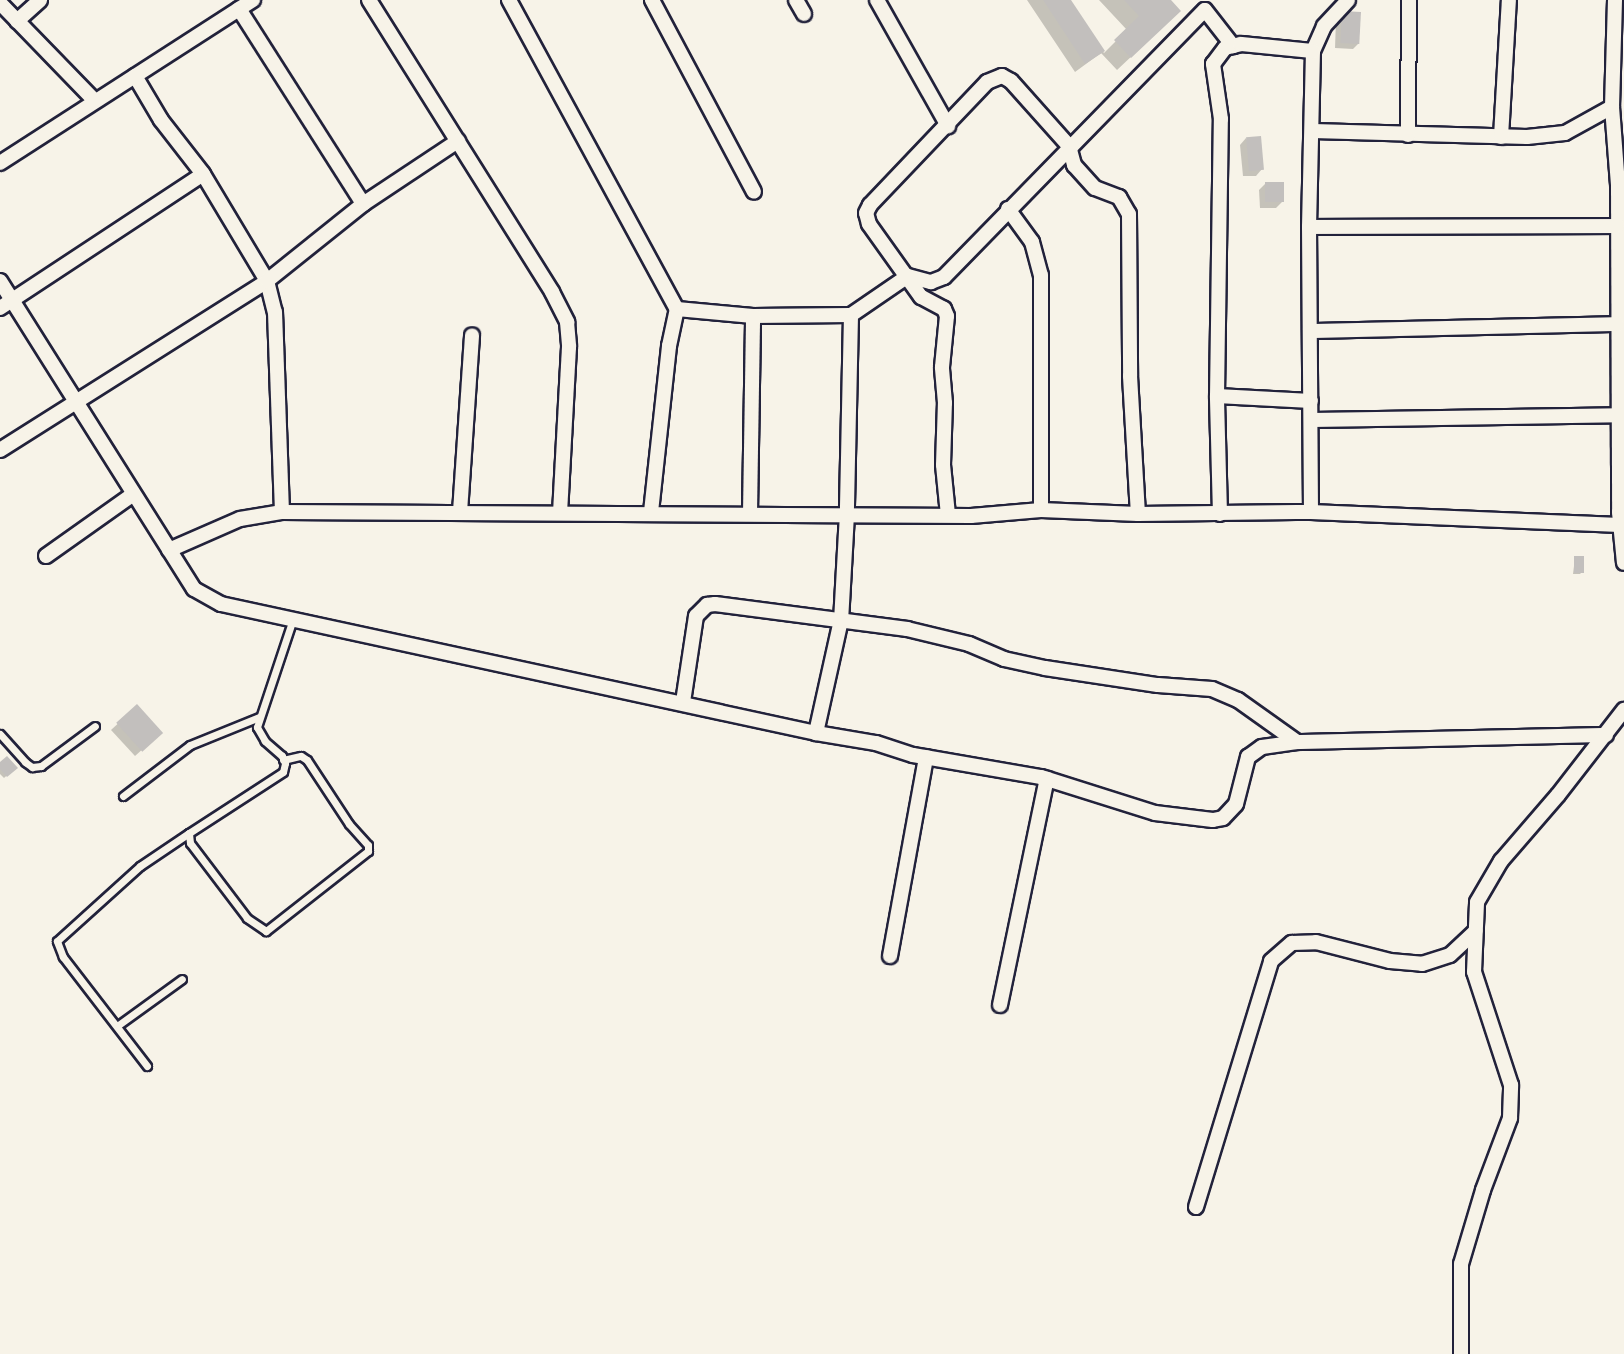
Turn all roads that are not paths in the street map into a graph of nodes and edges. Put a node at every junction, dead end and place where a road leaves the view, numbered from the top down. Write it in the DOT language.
graph roads {
  1 [pos="40,0"];
  2 [pos="253,0"];
  3 [pos="369,0"];
  4 [pos="509,0"];
  5 [pos="652,0"];
  6 [pos="796,0"];
  7 [pos="877,0"];
  8 [pos="1409,0"];
  9 [pos="1509,0"];
  10 [pos="1615,0"];
  11 [pos="1343,2"];
  12 [pos="0,4"];
  13 [pos="239,9"];
  14 [pos="804,14"];
  15 [pos="17,21"];
  16 [pos="1233,46"];
  17 [pos="1313,51"];
  18 [pos="135,76"];
  19 [pos="95,101"];
  20 [pos="1612,107"];
  21 [pos="948,126"];
  22 [pos="1619,129"];
  23 [pos="1313,131"];
  24 [pos="1408,135"];
  25 [pos="1501,137"];
  26 [pos="458,142"];
  27 [pos="1069,146"];
  28 [pos="0,163"];
  29 [pos="203,174"];
  30 [pos="1621,186"];
  31 [pos="754,192"];
  32 [pos="363,204"];
  33 [pos="1007,209"];
  34 [pos="1617,226"];
  35 [pos="1309,227"];
  36 [pos="908,276"];
  37 [pos="0,281"];
  38 [pos="267,281"];
  39 [pos="6,304"];
  40 [pos="677,309"];
  41 [pos="753,316"];
  42 [pos="851,316"];
  43 [pos="1617,324"];
  44 [pos="1310,331"];
  45 [pos="472,335"];
  46 [pos="1621,389"];
  47 [pos="1217,396"];
  48 [pos="1311,401"];
  49 [pos="75,403"];
  50 [pos="1619,415"];
  51 [pos="1312,420"];
  52 [pos="0,450"];
  53 [pos="132,495"];
  54 [pos="1041,510"];
  55 [pos="282,512"];
  56 [pos="460,512"];
  57 [pos="560,512"];
  58 [pos="651,512"];
  59 [pos="1311,512"];
  60 [pos="750,513"];
  61 [pos="847,514"];
  62 [pos="1138,514"];
  63 [pos="1220,514"];
  64 [pos="948,515"];
  65 [pos="1621,515"];
  66 [pos="169,550"];
  67 [pos="46,556"];
  68 [pos="1624,563"];
  69 [pos="293,618"];
  70 [pos="841,620"];
  71 [pos="682,702"];
  72 [pos="1624,710"];
  73 [pos="259,717"];
  74 [pos="95,726"];
  75 [pos="816,733"];
  76 [pos="0,734"];
  77 [pos="1606,735"];
  78 [pos="1297,742"];
  79 [pos="926,757"];
  80 [pos="283,760"];
  81 [pos="1048,779"];
  82 [pos="123,796"];
  83 [pos="189,832"];
  84 [pos="1476,931"];
  85 [pos="890,956"];
  86 [pos="182,979"];
  87 [pos="1000,1005"];
  88 [pos="117,1026"];
  89 [pos="147,1066"];
  90 [pos="1196,1207"];
  91 [pos="1461,1354"];
  1 -- 15 [label="street"];
  2 -- 13 [label="street"];
  3 -- 26 [label="street"];
  4 -- 40 [label="street"];
  5 -- 31 [label="street"];
  6 -- 14 [label="street"];
  7 -- 21 [label="street"];
  8 -- 24 [label="street"];
  9 -- 25 [label="street"];
  10 -- 20 [label="street"];
  11 -- 17 [label="street"];
  12 -- 15 [label="street"];
  13 -- 18 [label="street"];
  13 -- 32 [label="street"];
  15 -- 19 [label="street"];
  16 -- 17 [label="street"];
  16 -- 27 [label="street"];
  16 -- 47 [label="street"];
  17 -- 23 [label="street"];
  18 -- 19 [label="street"];
  18 -- 29 [label="street"];
  19 -- 28 [label="street"];
  20 -- 22 [label="street"];
  20 -- 25 [label="street"];
  21 -- 27 [label="street"];
  21 -- 36 [label="street"];
  22 -- 30 [label="street"];
  23 -- 24 [label="street"];
  23 -- 35 [label="street"];
  24 -- 25 [label="street"];
  26 -- 32 [label="street"];
  26 -- 57 [label="street"];
  27 -- 33 [label="street"];
  27 -- 62 [label="street"];
  29 -- 38 [label="street"];
  29 -- 39 [label="street"];
  30 -- 34 [label="street"];
  32 -- 38 [label="street"];
  33 -- 36 [label="street"];
  33 -- 54 [label="street"];
  34 -- 35 [label="street"];
  34 -- 43 [label="street"];
  35 -- 44 [label="street"];
  36 -- 42 [label="street"];
  36 -- 64 [label="street"];
  37 -- 39 [label="street"];
  38 -- 49 [label="street"];
  38 -- 55 [label="street"];
  39 -- 49 [label="street"];
  40 -- 41 [label="street"];
  40 -- 58 [label="street"];
  41 -- 42 [label="street"];
  41 -- 60 [label="street"];
  42 -- 61 [label="street"];
  43 -- 44 [label="street"];
  43 -- 46 [label="street"];
  44 -- 48 [label="street"];
  45 -- 56 [label="street"];
  46 -- 50 [label="street"];
  47 -- 48 [label="street"];
  47 -- 63 [label="street"];
  48 -- 51 [label="street"];
  49 -- 52 [label="street"];
  49 -- 53 [label="street"];
  50 -- 51 [label="street"];
  50 -- 65 [label="street"];
  51 -- 59 [label="street"];
  53 -- 66 [label="street"];
  53 -- 67 [label="street"];
  54 -- 62 [label="street"];
  54 -- 64 [label="street"];
  55 -- 56 [label="street"];
  55 -- 66 [label="street"];
  56 -- 57 [label="street"];
  57 -- 58 [label="street"];
  58 -- 60 [label="street"];
  59 -- 63 [label="street"];
  59 -- 65 [label="street"];
  60 -- 61 [label="street"];
  61 -- 64 [label="street"];
  61 -- 70 [label="street"];
  62 -- 63 [label="street"];
  65 -- 68 [label="street"];
  66 -- 69 [label="street"];
  69 -- 71 [label="street"];
  69 -- 73 [label="lane"];
  70 -- 71 [label="street"];
  70 -- 75 [label="street"];
  70 -- 78 [label="street"];
  71 -- 75 [label="street"];
  72 -- 77 [label="street"];
  73 -- 80 [label="lane"];
  73 -- 82 [label="lane"];
  74 -- 76 [label="lane"];
  75 -- 79 [label="street"];
  77 -- 78 [label="street"];
  77 -- 84 [label="street"];
  78 -- 81 [label="street"];
  79 -- 81 [label="street"];
  79 -- 85 [label="street"];
  80 -- 83 [label="lane"];
  80 -- 83 [label="lane"];
  81 -- 87 [label="street"];
  83 -- 88 [label="lane"];
  84 -- 90 [label="street"];
  84 -- 91 [label="street"];
  86 -- 88 [label="lane"];
  88 -- 89 [label="lane"];
}
